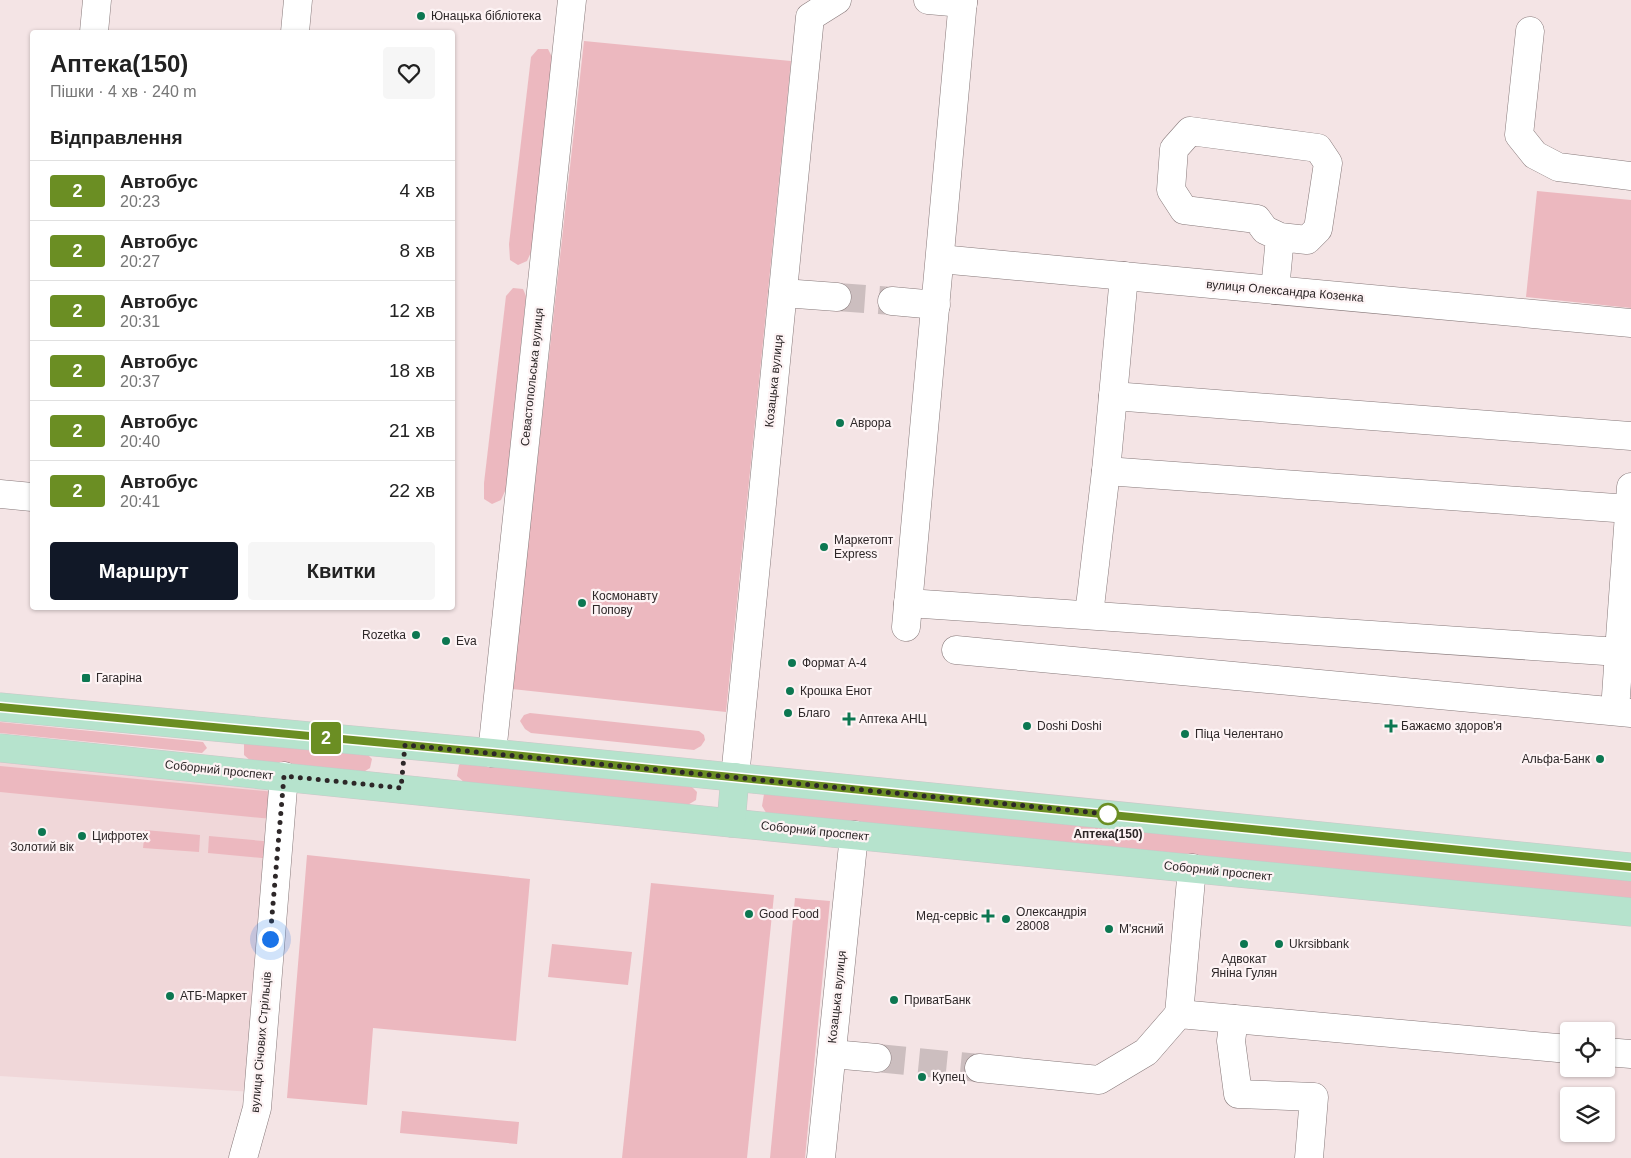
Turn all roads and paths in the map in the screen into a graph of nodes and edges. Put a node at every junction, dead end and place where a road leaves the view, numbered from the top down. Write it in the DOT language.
graph roads {
  1 [pos="97,0"];
  2 [pos="298,0"];
  3 [pos="572,0"];
  4 [pos="837,0"];
  5 [pos="928,0"];
  6 [pos="963,2"];
  7 [pos="94,30"];
  8 [pos="295,30"];
  9 [pos="1530,31"];
  10 [pos="1631,176"];
  11 [pos="1280,237"];
  12 [pos="940,259"];
  13 [pos="1124,276"];
  14 [pos="1274,290"];
  15 [pos="783,293"];
  16 [pos="837,297"];
  17 [pos="892,301"];
  18 [pos="936,305"];
  19 [pos="1631,323"];
  20 [pos="1113,396"];
  21 [pos="1631,436"];
  22 [pos="1106,471"];
  23 [pos="0,494"];
  24 [pos="30,497"];
  25 [pos="1630,498"];
  26 [pos="1089,615"];
  27 [pos="956,650"];
  28 [pos="1619,652"];
  29 [pos="0,707"];
  30 [pos="1623,712"];
  31 [pos="230,729"];
  32 [pos="405,745"];
  33 [pos="0,748"];
  34 [pos="492,753"];
  35 [pos="226,770"];
  36 [pos="284,776"];
  37 [pos="735,777"];
  38 [pos="401,788"];
  39 [pos="730,823"];
  40 [pos="854,835"];
  41 [pos="1631,867"];
  42 [pos="1192,868"];
  43 [pos="1631,912"];
  44 [pos="1179,1014"];
  45 [pos="1234,1019"];
  46 [pos="1560,1048"];
  47 [pos="1615,1053"];
  48 [pos="832,1054"];
  49 [pos="1631,1054"];
  50 [pos="877,1058"];
  51 [pos="979,1068"];
  52 [pos="243,1158"];
  53 [pos="821,1158"];
  54 [pos="1309,1158"];
  1 -- 7 [label="street"];
  2 -- 8 [label="street"];
  3 -- 34 [label="street, Севастопольська вулиця"];
  4 -- 15 [label="street, Козацька вулиця"];
  5 -- 6 [label="street"];
  6 -- 12 [label="street"];
  9 -- 10 [label="street"];
  11 -- 11 [label="street"];
  11 -- 14 [label="street"];
  12 -- 13 [label="street, вулиця Олександра Козенка"];
  12 -- 18 [label="street"];
  13 -- 14 [label="street, вулиця Олександра Козенка"];
  13 -- 20 [label="street"];
  14 -- 19 [label="street, вулиця Олександра Козенка"];
  15 -- 16 [label="street"];
  15 -- 37 [label="street, Козацька вулиця"];
  17 -- 18 [label="street"];
  18 -- 26 [label="street"];
  20 -- 21 [label="street"];
  20 -- 22 [label="street"];
  22 -- 25 [label="street"];
  22 -- 26 [label="street"];
  23 -- 24 [label="street"];
  25 -- 28 [label="street"];
  26 -- 28 [label="street"];
  27 -- 30 [label="street"];
  28 -- 30 [label="street"];
  29 -- 31 [label="main road"];
  31 -- 32 [label="main road"];
  31 -- 35 [label="main road"];
  32 -- 34 [label="main road"];
  32 -- 38 [label="main road"];
  33 -- 35 [label="main road, Соборний проспект"];
  34 -- 37 [label="main road"];
  35 -- 36 [label="main road, Соборний проспект"];
  36 -- 38 [label="main road, Соборний проспект"];
  36 -- 52 [label="street, вулиця Січових Стрільців"];
  37 -- 39 [label="main road"];
  37 -- 41 [label="main road"];
  38 -- 39 [label="main road, Соборний проспект"];
  39 -- 40 [label="main road, Соборний проспект"];
  40 -- 42 [label="main road, Соборний проспект"];
  40 -- 48 [label="street, Козацька вулиця"];
  42 -- 43 [label="main road, Соборний проспект"];
  42 -- 44 [label="street"];
  44 -- 45 [label="street"];
  44 -- 51 [label="street"];
  45 -- 46 [label="street"];
  45 -- 54 [label="street"];
  47 -- 49 [label="street"];
  48 -- 50 [label="street"];
  48 -- 53 [label="street, Козацька вулиця"];
}
